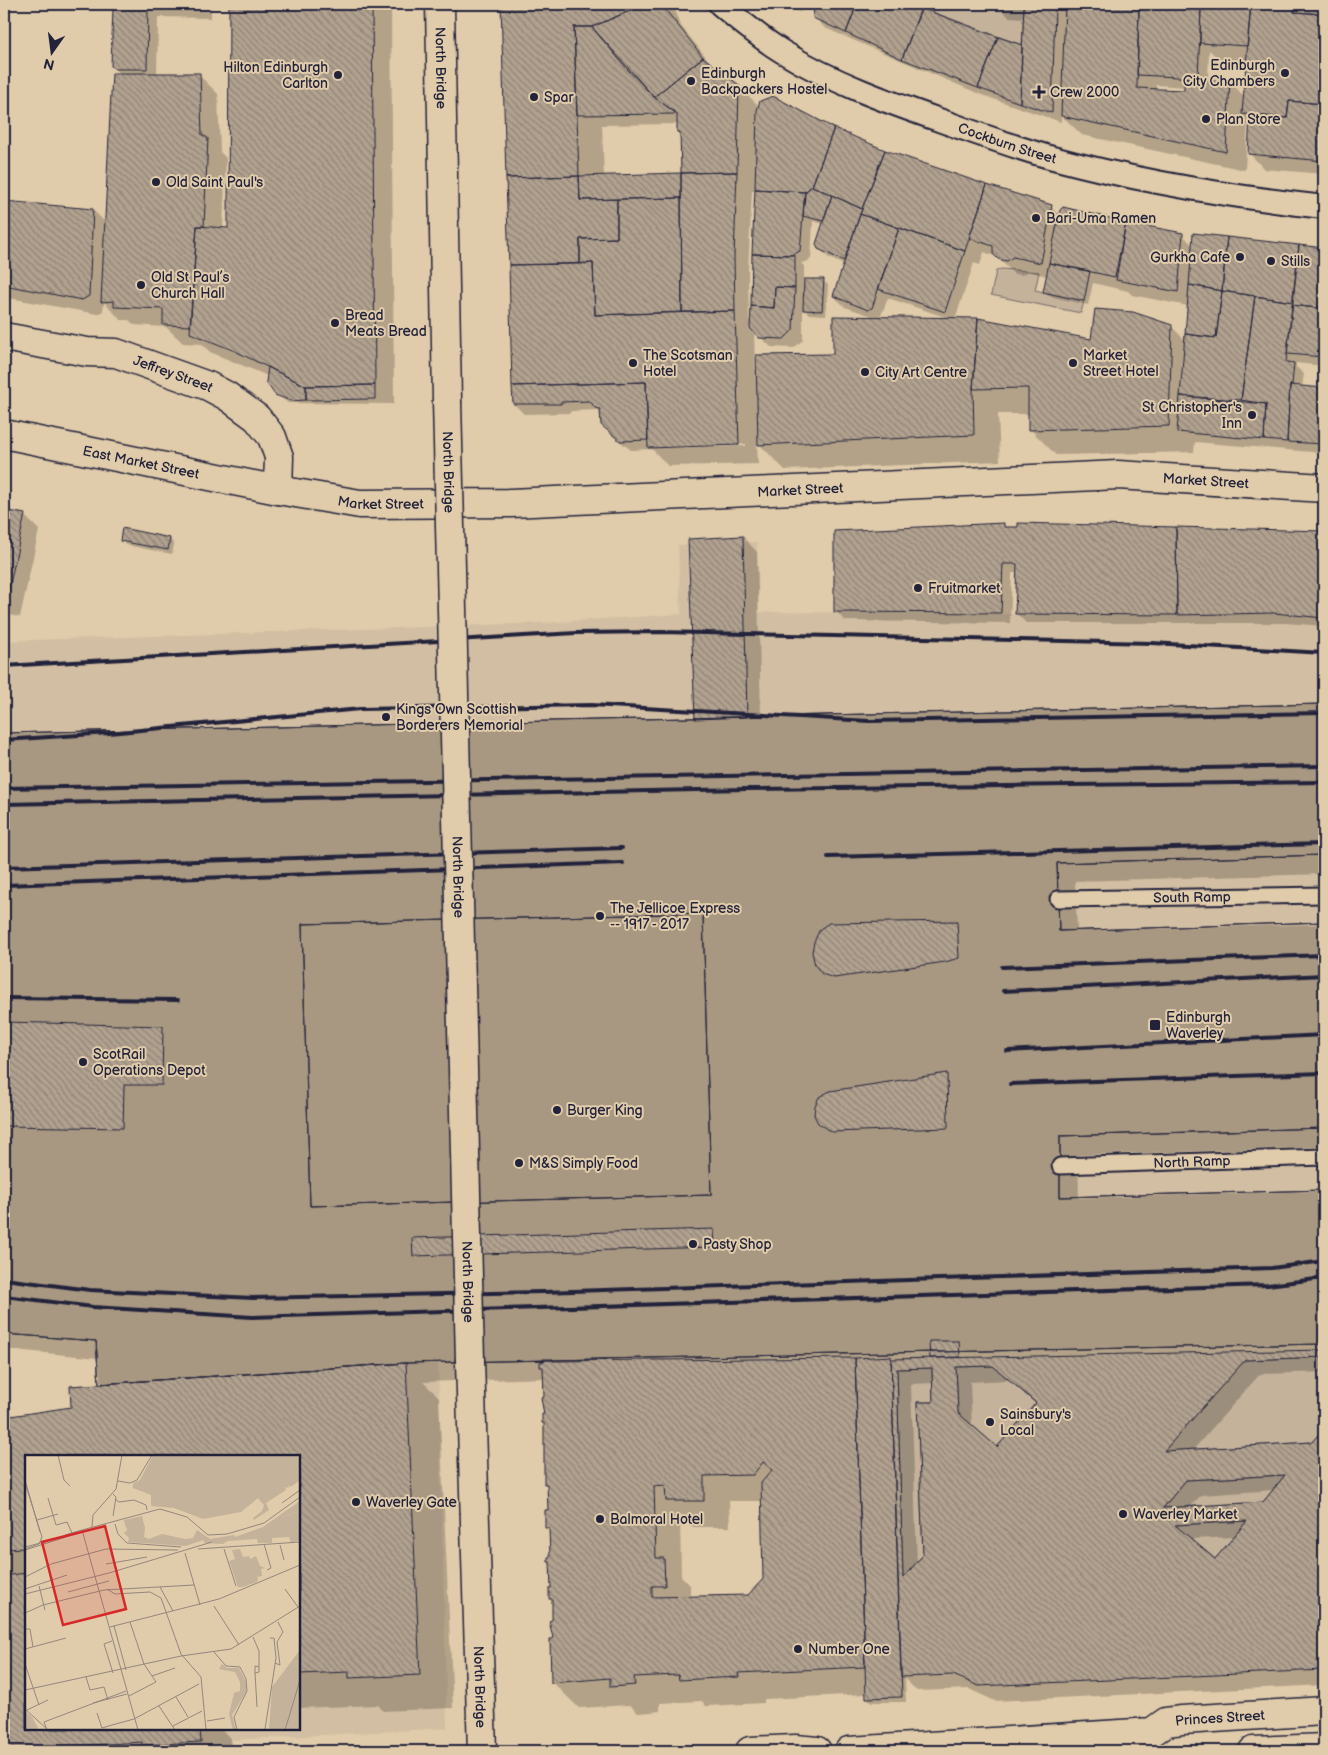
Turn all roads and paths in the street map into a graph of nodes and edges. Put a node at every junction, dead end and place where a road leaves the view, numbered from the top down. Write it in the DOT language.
graph roads {
  1 [pos="440,4"];
  2 [pos="720,4"];
  3 [pos="1324,206"];
  4 [pos="4,337"];
  5 [pos="4,434"];
  6 [pos="1324,488"];
  7 [pos="278,490"];
  8 [pos="1324,895"];
  9 [pos="1058,899"];
  10 [pos="1324,1157"];
  11 [pos="1060,1166"];
  12 [pos="1324,1711"];
  13 [pos="1324,1748"];
  14 [pos="482,1751"];
  15 [pos="750,1751"];
  16 [pos="817,1751"];
  17 [pos="849,1751"];
  18 [pos="1253,1751"];
  1 -- 14 [label="street, North Bridge, bridge"];
  2 -- 3 [label="street, Cockburn Street"];
  4 -- 7 [label="street, Jeffrey Street"];
  5 -- 7 [label="street, East Market Street"];
  6 -- 7 [label="street, Market Street"];
  8 -- 9 [label="lane, South Ramp"];
  10 -- 11 [label="lane, North Ramp"];
  12 -- 17 [label="street, Princes Street"];
  13 -- 18 [label="street"];
  15 -- 16 [label="street"];
}
